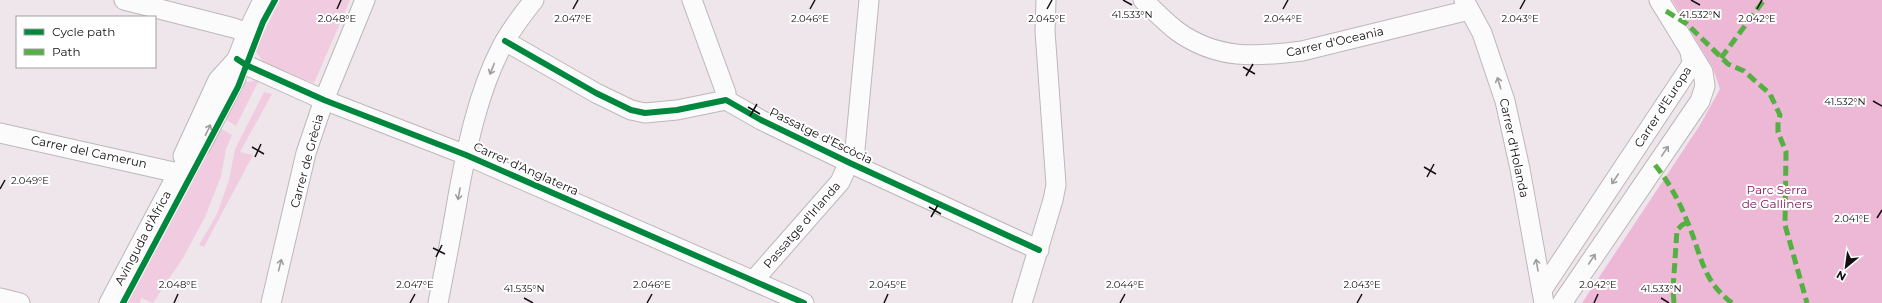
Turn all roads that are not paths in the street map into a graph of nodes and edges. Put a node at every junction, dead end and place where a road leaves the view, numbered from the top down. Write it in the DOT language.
graph roads {
  1 [pos="124,0"];
  2 [pos="263,0"];
  3 [pos="365,0"];
  4 [pos="534,0"];
  5 [pos="692,0"];
  6 [pos="869,0"];
  7 [pos="1046,0"];
  8 [pos="1143,0"];
  9 [pos="1659,0"];
  10 [pos="1467,5"];
  11 [pos="247,33"];
  12 [pos="506,40"];
  13 [pos="1690,51"];
  14 [pos="238,59"];
  15 [pos="324,100"];
  16 [pos="726,100"];
  17 [pos="0,133"];
  18 [pos="466,155"];
  19 [pos="850,163"];
  20 [pos="178,173"];
  21 [pos="1039,250"];
  22 [pos="753,282"];
  23 [pos="1543,296"];
  24 [pos="109,303"];
  25 [pos="271,303"];
  26 [pos="438,303"];
  27 [pos="804,303"];
  28 [pos="1022,303"];
  29 [pos="1562,303"];
  1 -- 11 [label="street"];
  2 -- 11 [label="street, Avinguda d'Àfrica"];
  3 -- 15 [label="street, Carrer de Grècia"];
  4 -- 12 [label="street"];
  5 -- 16 [label="street"];
  6 -- 19 [label="street, Passatge d'Irlanda"];
  7 -- 21 [label="street"];
  8 -- 10 [label="street, Carrer d'Oceania"];
  9 -- 13 [label="street"];
  23 -- 10 [label="street, Carrer d'Holanda, one-way"];
  11 -- 14 [label="street, Avinguda d'Àfrica"];
  12 -- 16 [label="street"];
  12 -- 18 [label="street, one-way"];
  13 -- 23 [label="street, Carrer d'Europa, one-way"];
  29 -- 13 [label="street, Carrer d'Europa, one-way"];
  14 -- 15 [label="street, Carrer d'Anglaterra"];
  14 -- 20 [label="street, Avinguda d'Àfrica"];
  15 -- 18 [label="street, Carrer d'Anglaterra"];
  25 -- 15 [label="street, Carrer de Grècia, one-way"];
  16 -- 19 [label="street, Passatge d'Escòcia"];
  17 -- 20 [label="street, Carrer del Camerun"];
  18 -- 22 [label="street, Carrer d'Anglaterra"];
  18 -- 26 [label="street, one-way"];
  19 -- 21 [label="street, Passatge d'Escòcia"];
  19 -- 22 [label="street, Passatge d'Irlanda"];
  20 -- 24 [label="street, Avinguda d'Àfrica"];
  21 -- 28 [label="street"];
  22 -- 27 [label="street, Carrer d'Anglaterra"];
}
